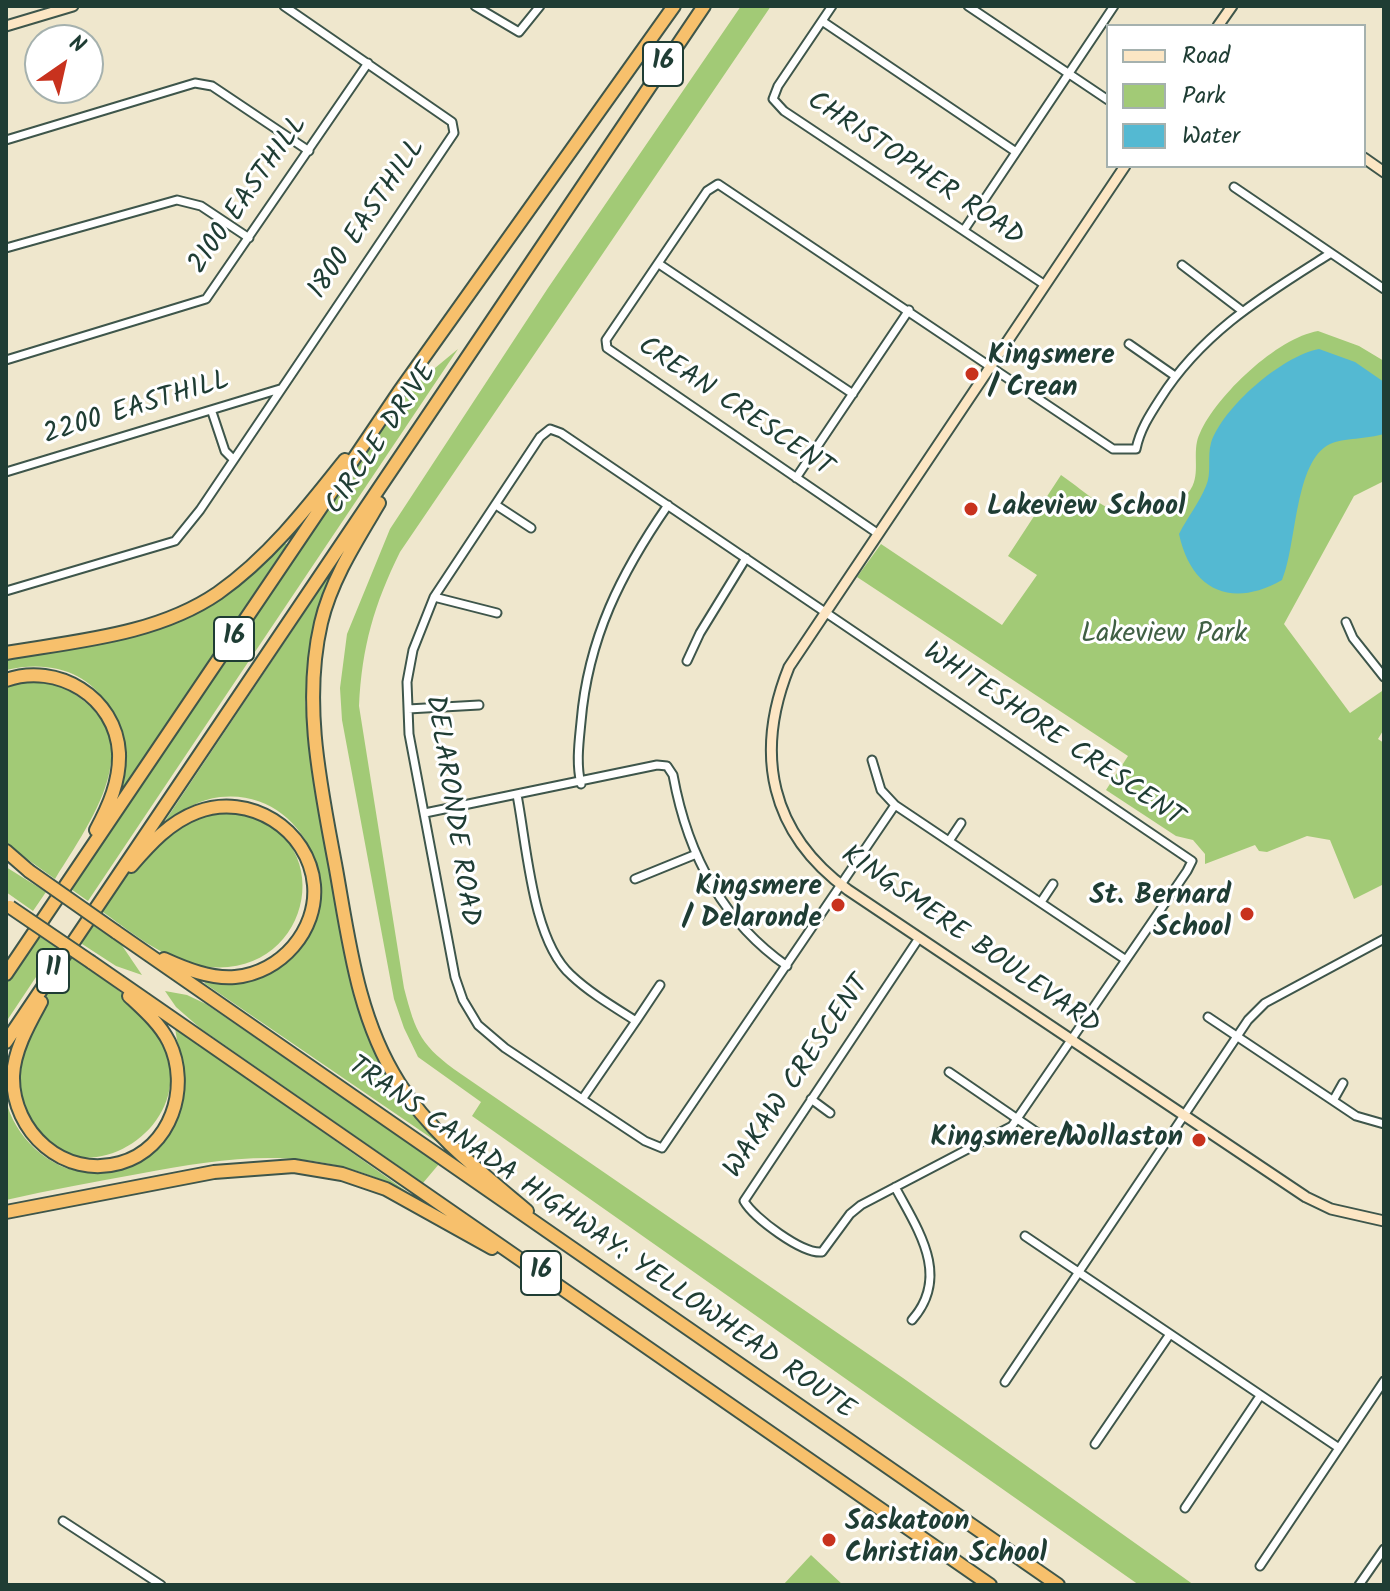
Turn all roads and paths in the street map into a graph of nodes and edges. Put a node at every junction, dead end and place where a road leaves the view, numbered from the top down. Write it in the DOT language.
graph roads {
  1 [pos="73,6"];
  2 [pos="284,6"];
  3 [pos="475,6"];
  4 [pos="540,6"];
  5 [pos="674,6"];
  6 [pos="704,6"];
  7 [pos="832,6"];
  8 [pos="968,6"];
  9 [pos="1114,6"];
  10 [pos="1232,6"];
  11 [pos="822,21"];
  12 [pos="1219,24"];
  13 [pos="6,26"];
  14 [pos="368,63"];
  15 [pos="1069,74"];
  16 [pos="1106,99"];
  17 [pos="6,140"];
  18 [pos="309,151"];
  19 [pos="1016,152"];
  20 [pos="1366,159"];
  21 [pos="1124,168"];
  22 [pos="1384,172"];
  23 [pos="1234,187"];
  24 [pos="964,230"];
  25 [pos="249,238"];
  26 [pos="6,248"];
  27 [pos="1331,253"];
  28 [pos="659,264"];
  29 [pos="1182,265"];
  30 [pos="1045,285"];
  31 [pos="1384,289"];
  32 [pos="909,310"];
  33 [pos="1241,310"];
  34 [pos="1129,344"];
  35 [pos="6,360"];
  36 [pos="991,364"];
  37 [pos="1175,376"];
  38 [pos="281,389"];
  39 [pos="399,392"];
  40 [pos="853,394"];
  41 [pos="212,412"];
  42 [pos="428,418"];
  43 [pos="233,459"];
  44 [pos="6,472"];
  45 [pos="796,478"];
  46 [pos="496,505"];
  47 [pos="668,505"];
  48 [pos="531,528"];
  49 [pos="877,533"];
  50 [pos="746,558"];
  51 [pos="6,591"];
  52 [pos="434,597"];
  53 [pos="826,611"];
  54 [pos="497,613"];
  55 [pos="1346,622"];
  56 [pos="6,653"];
  57 [pos="687,661"];
  58 [pos="1384,677"];
  59 [pos="6,680"];
  60 [pos="479,705"];
  61 [pos="408,709"];
  62 [pos="872,760"];
  63 [pos="581,784"];
  64 [pos="517,795"];
  65 [pos="895,805"];
  66 [pos="425,813"];
  67 [pos="961,823"];
  68 [pos="949,841"];
  69 [pos="6,853"];
  70 [pos="694,855"];
  71 [pos="635,879"];
  72 [pos="66,884"];
  73 [pos="1053,884"];
  74 [pos="841,885"];
  75 [pos="100,901"];
  76 [pos="1041,902"];
  77 [pos="7,905"];
  78 [pos="79,932"];
  79 [pos="116,932"];
  80 [pos="919,938"];
  81 [pos="1381,940"];
  82 [pos="1384,952"];
  83 [pos="1126,960"];
  84 [pos="91,962"];
  85 [pos="787,966"];
  86 [pos="8,970"];
  87 [pos="660,985"];
  88 [pos="1208,1017"];
  89 [pos="636,1021"];
  90 [pos="1237,1036"];
  91 [pos="1071,1040"];
  92 [pos="6,1042"];
  93 [pos="949,1072"];
  94 [pos="1343,1083"];
  95 [pos="583,1098"];
  96 [pos="811,1099"];
  97 [pos="1334,1099"];
  98 [pos="830,1113"];
  99 [pos="1183,1114"];
  100 [pos="1018,1120"];
  101 [pos="1384,1124"];
  102 [pos="1048,1140"];
  103 [pos="895,1187"];
  104 [pos="6,1212"];
  105 [pos="1384,1221"];
  106 [pos="1025,1236"];
  107 [pos="585,1260"];
  108 [pos="1079,1272"];
  109 [pos="569,1292"];
  110 [pos="912,1320"];
  111 [pos="1170,1334"];
  112 [pos="1384,1381"];
  113 [pos="1005,1382"];
  114 [pos="1260,1396"];
  115 [pos="1095,1444"];
  116 [pos="1339,1448"];
  117 [pos="1185,1508"];
  118 [pos="63,1521"];
  119 [pos="1384,1549"];
  120 [pos="1260,1566"];
  121 [pos="161,1585"];
  122 [pos="990,1585"];
  123 [pos="1058,1585"];
  124 [pos="1359,1585"];
  1 -- 13 [label="street"];
  2 -- 14 [label="street, 1800 EASTHILL"];
  3 -- 4 [label="street"];
  5 -- 39 [label="highway, CIRCLE DRIVE / 16"];
  6 -- 42 [label="highway, CIRCLE DRIVE / 16"];
  7 -- 11 [label="street, CHRISTOPHER ROAD"];
  8 -- 15 [label="street"];
  9 -- 15 [label="street"];
  10 -- 12 [label="street"];
  11 -- 19 [label="street"];
  11 -- 24 [label="street, CHRISTOPHER ROAD"];
  14 -- 18 [label="street, 2100 EASTHILL"];
  14 -- 38 [label="street, 1800 EASTHILL"];
  15 -- 16 [label="street"];
  15 -- 19 [label="street"];
  17 -- 18 [label="street"];
  18 -- 25 [label="street, 2100 EASTHILL"];
  19 -- 24 [label="street"];
  20 -- 22 [label="street"];
  21 -- 30 [label="street, KINGSMERE BOULEVARD"];
  23 -- 27 [label="street"];
  24 -- 30 [label="street, CHRISTOPHER ROAD"];
  25 -- 26 [label="street"];
  25 -- 35 [label="street, 2100 EASTHILL"];
  27 -- 31 [label="street"];
  27 -- 33 [label="street"];
  28 -- 32 [label="street, CREAN CRESCENT"];
  28 -- 40 [label="street"];
  28 -- 45 [label="street, CREAN CRESCENT"];
  29 -- 33 [label="street"];
  30 -- 36 [label="street, KINGSMERE BOULEVARD"];
  32 -- 36 [label="street, CREAN CRESCENT"];
  32 -- 40 [label="street"];
  33 -- 37 [label="street"];
  34 -- 37 [label="street"];
  36 -- 37 [label="street, CREAN CRESCENT"];
  36 -- 49 [label="street, KINGSMERE BOULEVARD"];
  38 -- 41 [label="street, 2200 EASTHILL"];
  38 -- 43 [label="street, 1800 EASTHILL"];
  39 -- 56 [label="highway"];
  39 -- 72 [label="highway, CIRCLE DRIVE / 16"];
  40 -- 45 [label="street"];
  41 -- 43 [label="street"];
  41 -- 44 [label="street, 2200 EASTHILL"];
  42 -- 75 [label="highway, CIRCLE DRIVE / 16"];
  42 -- 107 [label="highway"];
  43 -- 51 [label="street, 1800 EASTHILL"];
  45 -- 49 [label="street, CREAN CRESCENT"];
  46 -- 47 [label="street, DELARONDE ROAD"];
  46 -- 48 [label="street"];
  46 -- 52 [label="street, DELARONDE ROAD"];
  47 -- 50 [label="street, DELARONDE ROAD"];
  47 -- 63 [label="street"];
  49 -- 53 [label="street, KINGSMERE BOULEVARD"];
  50 -- 53 [label="street, DELARONDE ROAD"];
  50 -- 57 [label="street"];
  52 -- 54 [label="street"];
  52 -- 61 [label="street, DELARONDE ROAD"];
  53 -- 74 [label="street, KINGSMERE BOULEVARD"];
  53 -- 83 [label="street, WHITESHORE CRESCENT"];
  55 -- 58 [label="street"];
  59 -- 72 [label="highway"];
  60 -- 61 [label="street"];
  61 -- 66 [label="street, DELARONDE ROAD"];
  62 -- 65 [label="street"];
  63 -- 64 [label="street"];
  63 -- 70 [label="street"];
  64 -- 66 [label="street"];
  64 -- 89 [label="street"];
  65 -- 68 [label="street"];
  65 -- 74 [label="street, DELARONDE ROAD"];
  66 -- 95 [label="street, DELARONDE ROAD"];
  67 -- 68 [label="street"];
  68 -- 76 [label="street"];
  69 -- 79 [label="highway, 16, bridge"];
  70 -- 71 [label="street"];
  70 -- 85 [label="street"];
  72 -- 86 [label="highway, CIRCLE DRIVE / 16"];
  73 -- 76 [label="street"];
  74 -- 80 [label="street, KINGSMERE BOULEVARD"];
  74 -- 85 [label="street, DELARONDE ROAD"];
  75 -- 78 [label="highway, 11"];
  75 -- 79 [label="highway"];
  76 -- 83 [label="street"];
  77 -- 84 [label="highway, 16, bridge"];
  78 -- 84 [label="highway"];
  78 -- 92 [label="highway, 11"];
  79 -- 107 [label="highway, TRANS CANADA HIGHWAY: YELLOWHEAD ROUTE / 16"];
  80 -- 91 [label="street, KINGSMERE BOULEVARD"];
  80 -- 96 [label="street, WAKAW CRESCENT"];
  81 -- 82 [label="street"];
  81 -- 90 [label="street"];
  83 -- 91 [label="street, WHITESHORE CRESCENT"];
  84 -- 109 [label="highway, 16"];
  85 -- 95 [label="street, DELARONDE ROAD"];
  87 -- 89 [label="street"];
  88 -- 90 [label="street"];
  89 -- 95 [label="street"];
  90 -- 97 [label="street"];
  90 -- 99 [label="street"];
  91 -- 99 [label="street, KINGSMERE BOULEVARD"];
  91 -- 100 [label="street, WAKAW CRESCENT"];
  93 -- 100 [label="street"];
  94 -- 97 [label="street"];
  96 -- 98 [label="street"];
  96 -- 103 [label="street, WAKAW CRESCENT"];
  97 -- 101 [label="street"];
  99 -- 105 [label="street, KINGSMERE BOULEVARD"];
  99 -- 108 [label="street"];
  100 -- 102 [label="street"];
  100 -- 103 [label="street, WAKAW CRESCENT"];
  103 -- 110 [label="street"];
  104 -- 109 [label="highway"];
  106 -- 108 [label="street"];
  107 -- 123 [label="highway, TRANS CANADA HIGHWAY: YELLOWHEAD ROUTE / 16"];
  108 -- 111 [label="street"];
  108 -- 113 [label="street"];
  109 -- 122 [label="highway, 16"];
  111 -- 114 [label="street"];
  111 -- 115 [label="street"];
  112 -- 116 [label="street"];
  114 -- 116 [label="street"];
  114 -- 117 [label="street"];
  116 -- 120 [label="street"];
  118 -- 121 [label="street"];
  119 -- 124 [label="street"];
}
